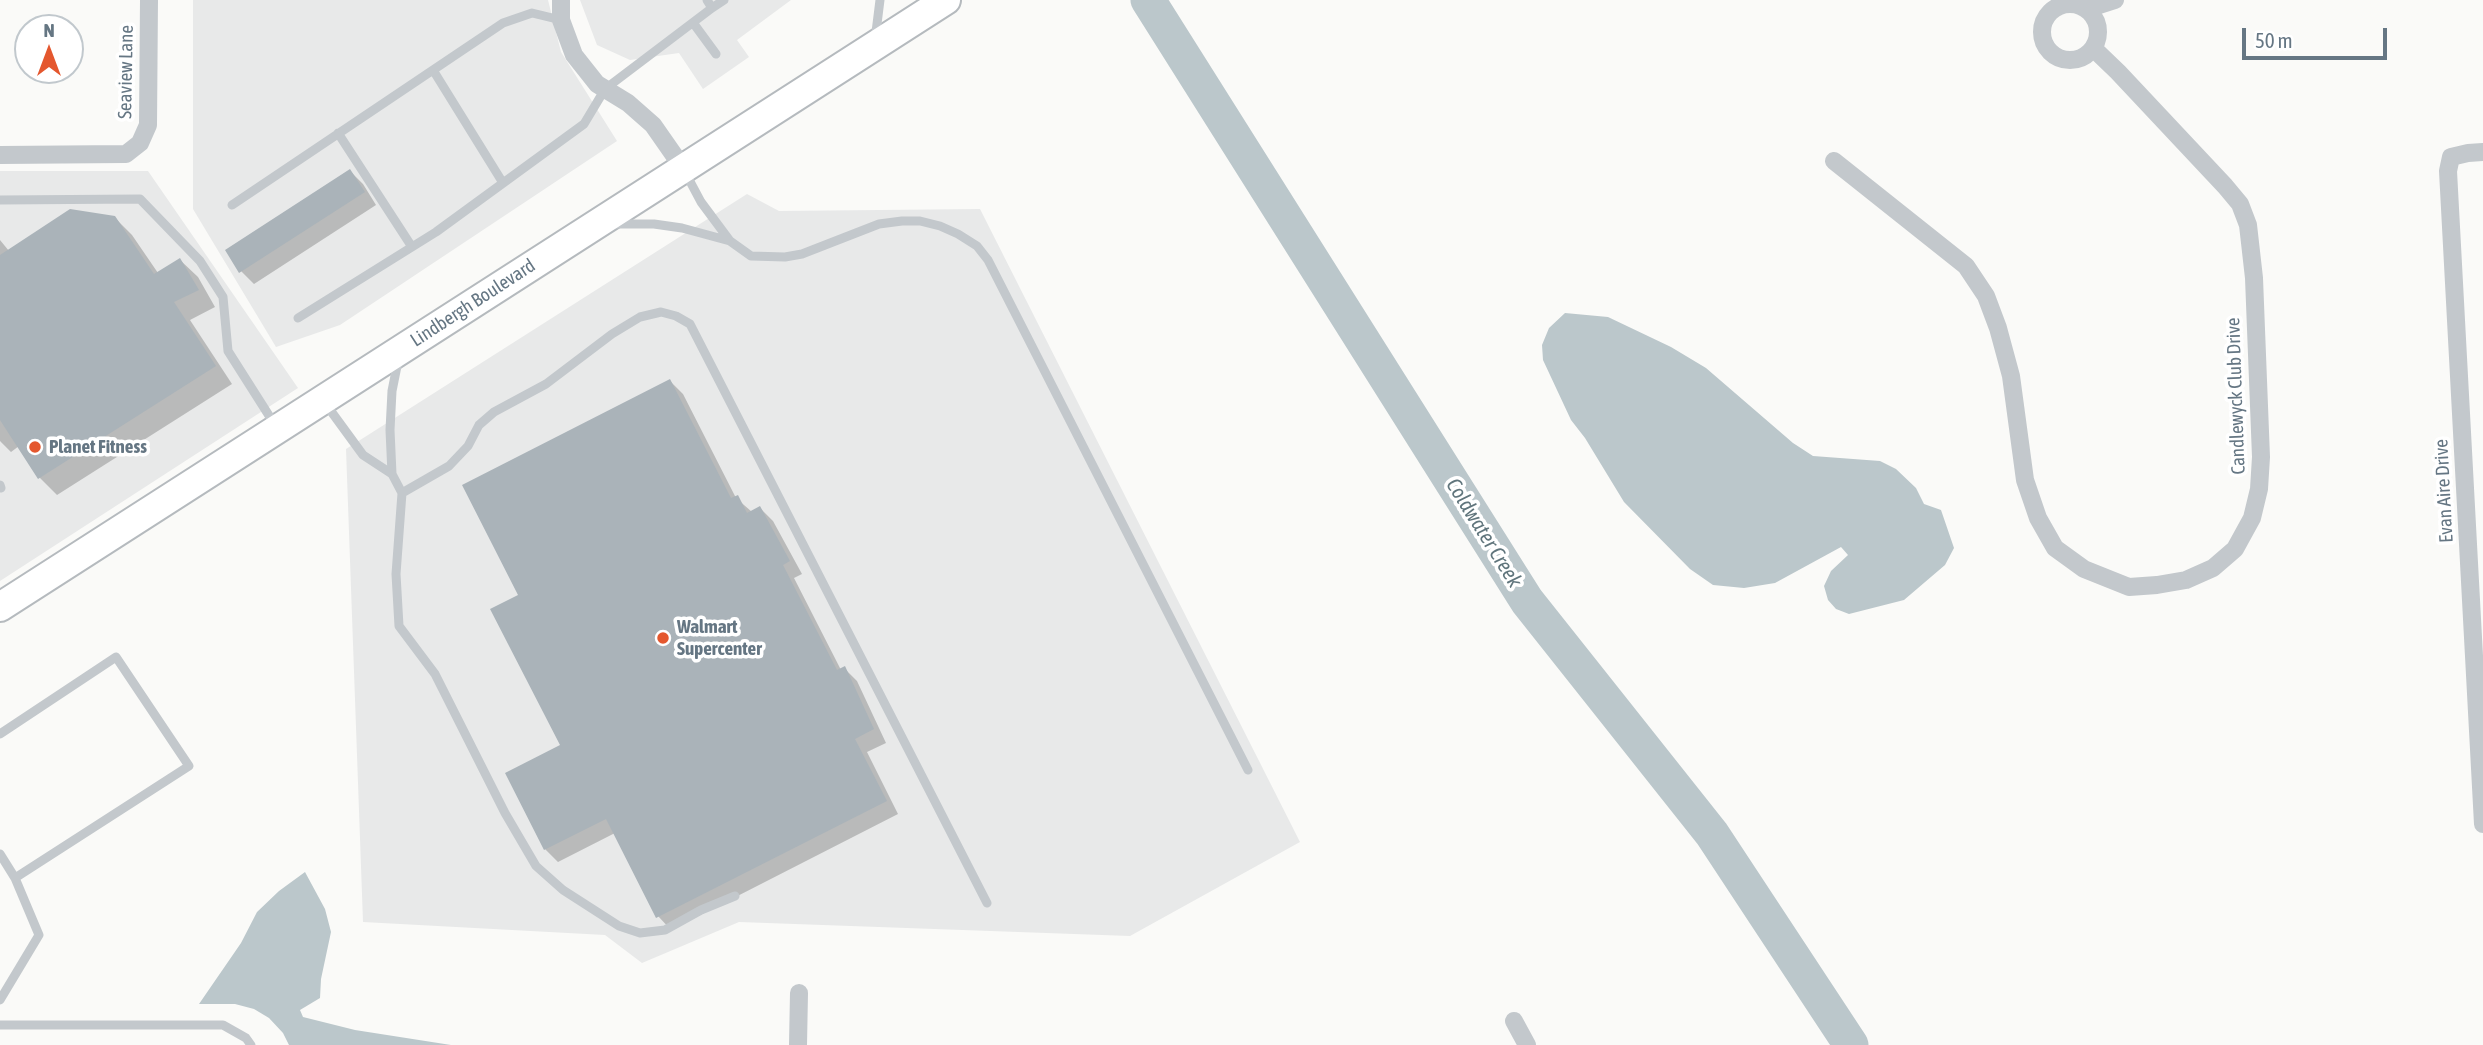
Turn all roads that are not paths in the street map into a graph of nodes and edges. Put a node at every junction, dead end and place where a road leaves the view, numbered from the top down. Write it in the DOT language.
graph roads {
  1 [pos="149,0"];
  2 [pos="561,0"];
  3 [pos="724,0"];
  4 [pos="880,0"];
  5 [pos="2115,0"];
  6 [pos="2065,2"];
  7 [pos="934,3"];
  8 [pos="710,4"];
  9 [pos="2087,9"];
  10 [pos="561,20"];
  11 [pos="694,24"];
  12 [pos="875,45"];
  13 [pos="2093,48"];
  14 [pos="716,54"];
  15 [pos="433,70"];
  16 [pos="606,89"];
  17 [pos="338,133"];
  18 [pos="2483,152"];
  19 [pos="0,155"];
  20 [pos="1834,161"];
  21 [pos="683,168"];
  22 [pos="503,183"];
  23 [pos="0,200"];
  24 [pos="232,205"];
  25 [pos="597,224"];
  26 [pos="730,242"];
  27 [pos="412,247"];
  28 [pos="298,318"];
  29 [pos="400,350"];
  30 [pos="323,400"];
  31 [pos="278,429"];
  32 [pos="392,474"];
  33 [pos="402,493"];
  34 [pos="0,607"];
  35 [pos="0,734"];
  36 [pos="1248,770"];
  37 [pos="2483,824"];
  38 [pos="0,854"];
  39 [pos="15,878"];
  40 [pos="735,896"];
  41 [pos="987,903"];
  42 [pos="799,993"];
  43 [pos="0,1000"];
  44 [pos="1514,1021"];
  45 [pos="0,1025"];
  46 [pos="251,1045"];
  47 [pos="798,1045"];
  48 [pos="1527,1045"];
  1 -- 19 [label="street, Seaview Lane"];
  2 -- 10 [label="street"];
  3 -- 8 [label="lane"];
  4 -- 12 [label="lane"];
  5 -- 9 [label="street"];
  6 -- 9 [label="street"];
  6 -- 13 [label="street"];
  7 -- 12 [label="main road, Lindbergh Boulevard"];
  8 -- 11 [label="lane"];
  9 -- 13 [label="street"];
  10 -- 15 [label="lane"];
  10 -- 16 [label="street"];
  11 -- 14 [label="lane"];
  11 -- 16 [label="lane"];
  12 -- 21 [label="main road, Lindbergh Boulevard"];
  13 -- 20 [label="street, Candlewyck Club Drive"];
  15 -- 17 [label="lane"];
  15 -- 22 [label="lane"];
  16 -- 21 [label="street"];
  16 -- 22 [label="lane"];
  17 -- 24 [label="lane"];
  17 -- 27 [label="lane"];
  18 -- 37 [label="street, Evan Aire Drive"];
  21 -- 25 [label="main road, Lindbergh Boulevard"];
  21 -- 26 [label="lane"];
  22 -- 27 [label="lane"];
  23 -- 31 [label="lane"];
  25 -- 26 [label="lane"];
  25 -- 29 [label="main road, Lindbergh Boulevard"];
  26 -- 36 [label="lane"];
  27 -- 28 [label="lane"];
  29 -- 30 [label="main road, Lindbergh Boulevard"];
  29 -- 32 [label="lane"];
  30 -- 31 [label="main road, Lindbergh Boulevard"];
  30 -- 32 [label="lane"];
  31 -- 34 [label="main road, Lindbergh Boulevard"];
  32 -- 33 [label="lane"];
  33 -- 40 [label="lane"];
  33 -- 41 [label="lane"];
  35 -- 39 [label="lane"];
  38 -- 39 [label="lane"];
  39 -- 43 [label="lane"];
  42 -- 47 [label="street"];
  44 -- 48 [label="street"];
  45 -- 46 [label="lane"];
}
